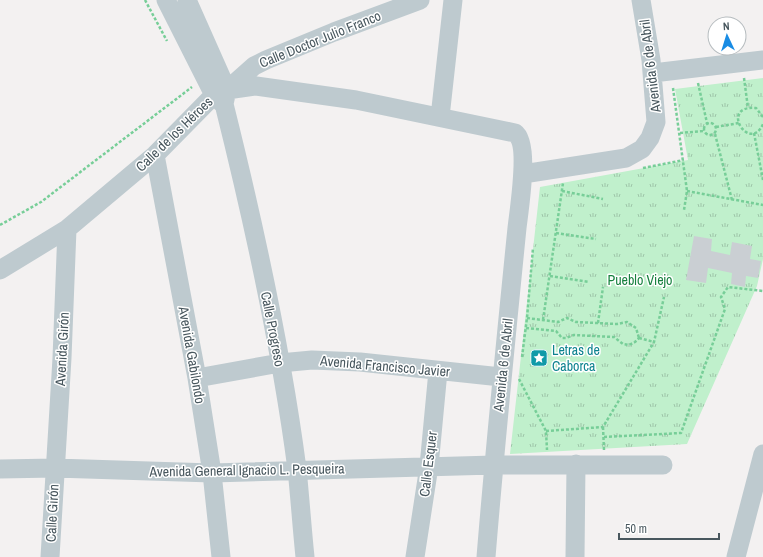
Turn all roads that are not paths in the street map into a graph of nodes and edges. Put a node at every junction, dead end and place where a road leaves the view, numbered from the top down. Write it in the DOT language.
graph roads {
  1 [pos="166,0"];
  2 [pos="187,0"];
  3 [pos="420,0"];
  4 [pos="453,0"];
  5 [pos="641,0"];
  6 [pos="763,60"];
  7 [pos="652,73"];
  8 [pos="222,96"];
  9 [pos="440,117"];
  10 [pos="518,135"];
  11 [pos="155,155"];
  12 [pos="523,174"];
  13 [pos="66,229"];
  14 [pos="0,270"];
  15 [pos="280,363"];
  16 [pos="438,371"];
  17 [pos="197,378"];
  18 [pos="510,378"];
  19 [pos="763,454"];
  20 [pos="576,464"];
  21 [pos="494,465"];
  22 [pos="663,465"];
  23 [pos="429,466"];
  24 [pos="55,468"];
  25 [pos="0,469"];
  26 [pos="297,470"];
  27 [pos="212,473"];
  28 [pos="50,557"];
  29 [pos="221,557"];
  30 [pos="305,557"];
  31 [pos="415,557"];
  32 [pos="486,557"];
  33 [pos="575,557"];
  34 [pos="736,557"];
  1 -- 8 [label="street"];
  2 -- 8 [label="street"];
  3 -- 8 [label="street, Calle Doctor Julio Franco"];
  4 -- 9 [label="street"];
  5 -- 7 [label="street, Avenida 6 de Abril"];
  6 -- 7 [label="street"];
  7 -- 12 [label="street, Avenida 6 de Abril"];
  8 -- 9 [label="street, Calle de los Héroes"];
  8 -- 11 [label="street, Calle de los Héroes"];
  8 -- 15 [label="street, Calle Progreso"];
  9 -- 10 [label="street, Calle de los Héroes"];
  10 -- 12 [label="street, Avenida 6 de Abril"];
  11 -- 13 [label="street, Calle de los Héroes"];
  11 -- 17 [label="street, Avenida Gabilondo"];
  12 -- 18 [label="street, Avenida 6 de Abril"];
  13 -- 14 [label="street, Calle de los Héroes"];
  13 -- 24 [label="street, Avenida Girón"];
  15 -- 16 [label="street, Avenida Francisco Javier"];
  15 -- 17 [label="street, Avenida Francisco Javier"];
  15 -- 26 [label="street, Calle Progreso"];
  16 -- 18 [label="street, Avenida Francisco Javier"];
  16 -- 23 [label="street, Calle Esquer"];
  17 -- 27 [label="street, Avenida Gabilondo"];
  18 -- 21 [label="street, Avenida 6 de Abril"];
  19 -- 34 [label="street"];
  20 -- 21 [label="street, Avenida General Ignacio L. Pesqueira"];
  20 -- 22 [label="street, Avenida General Ignacio L. Pesqueira"];
  20 -- 33 [label="street"];
  21 -- 23 [label="street, Avenida General Ignacio L. Pesqueira"];
  21 -- 32 [label="street, Avenida 6 de Abril"];
  23 -- 26 [label="street, Avenida General Ignacio L. Pesqueira"];
  23 -- 31 [label="street, Calle Esquer"];
  24 -- 25 [label="street, Avenida General Ignacio L. Pesqueira"];
  24 -- 27 [label="street, Avenida General Ignacio L. Pesqueira"];
  24 -- 28 [label="street, Calle Girón"];
  26 -- 27 [label="street, Avenida General Ignacio L. Pesqueira"];
  26 -- 30 [label="street, Calle Progreso"];
  27 -- 29 [label="street, Avenida Gabilondo"];
}
